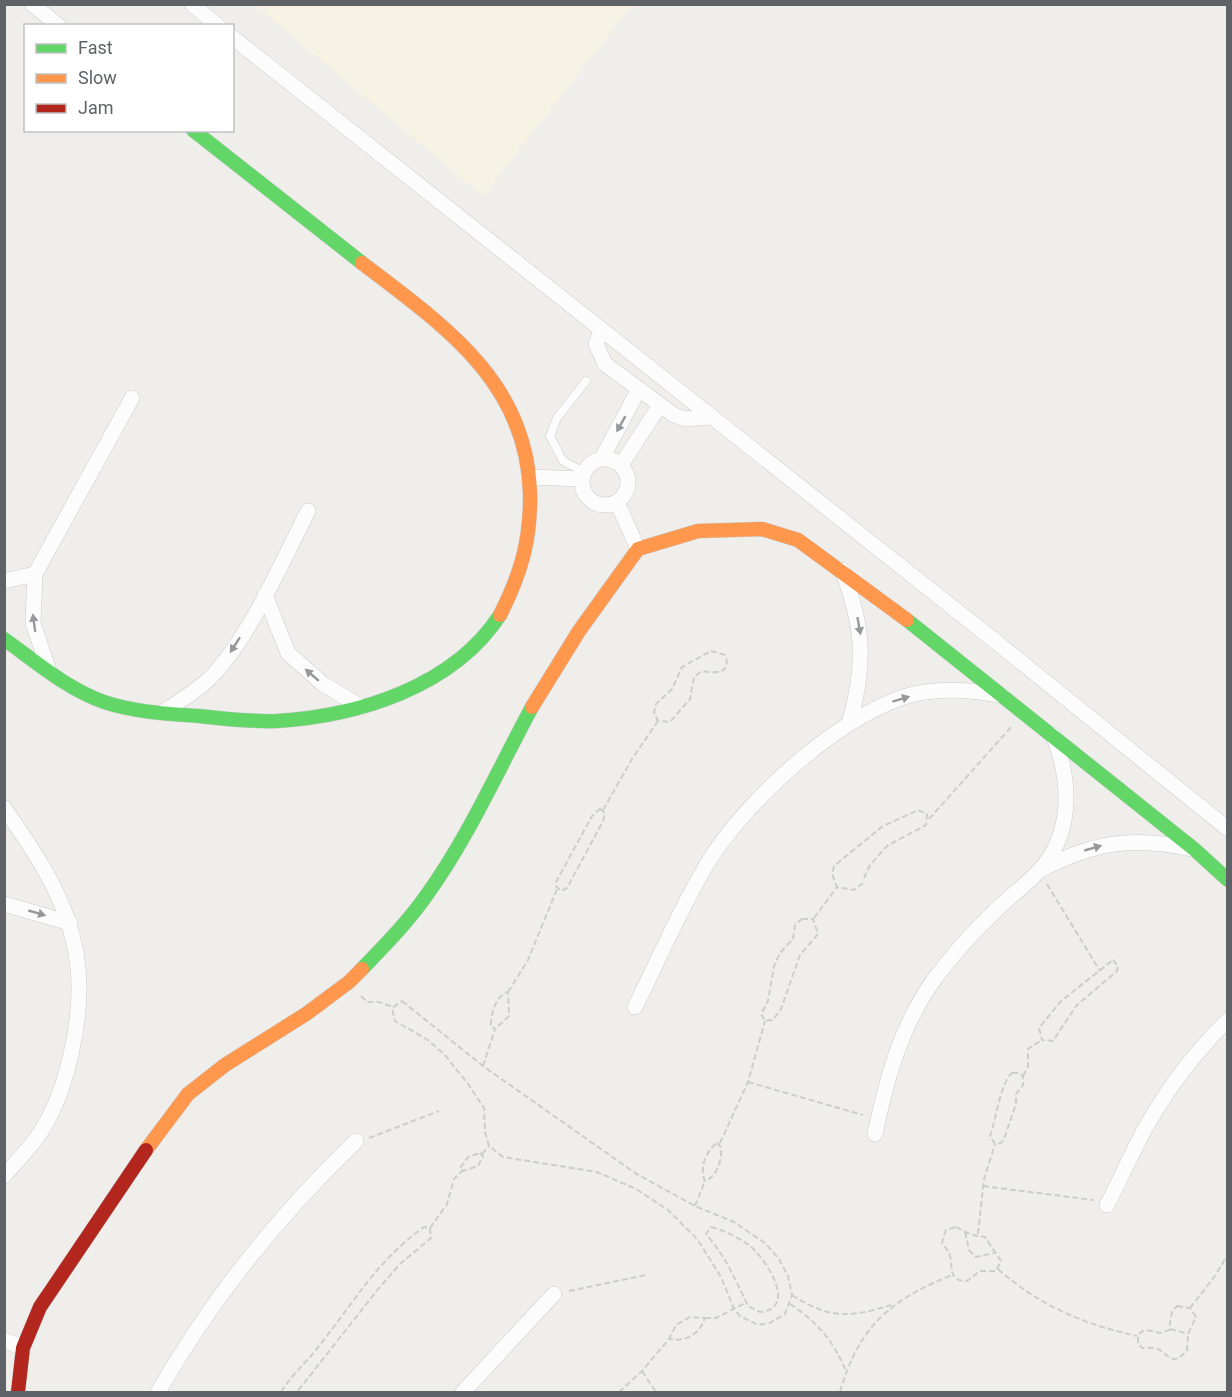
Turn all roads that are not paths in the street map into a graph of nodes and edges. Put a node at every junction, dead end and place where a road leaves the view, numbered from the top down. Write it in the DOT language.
graph roads {
  1 [pos="32,4"];
  2 [pos="192,4"];
  3 [pos="57,24"];
  4 [pos="216,24"];
  5 [pos="234,39"];
  6 [pos="196,132"];
  7 [pos="601,330"];
  8 [pos="586,381"];
  9 [pos="639,389"];
  10 [pos="132,398"];
  11 [pos="660,405"];
  12 [pos="709,417"];
  13 [pos="602,458"];
  14 [pos="621,465"];
  15 [pos="582,476"];
  16 [pos="529,477"];
  17 [pos="617,501"];
  18 [pos="308,511"];
  19 [pos="638,549"];
  20 [pos="842,570"];
  21 [pos="35,574"];
  22 [pos="4,581"];
  23 [pos="266,595"];
  24 [pos="4,639"];
  25 [pos="49,671"];
  26 [pos="1006,697"];
  27 [pos="361,707"];
  28 [pos="163,712"];
  29 [pos="849,724"];
  30 [pos="1053,735"];
  31 [pos="4,808"];
  32 [pos="1227,829"];
  33 [pos="1194,849"];
  34 [pos="1039,871"];
  35 [pos="1227,880"];
  36 [pos="4,904"];
  37 [pos="70,923"];
  38 [pos="635,1007"];
  39 [pos="1227,1020"];
  40 [pos="876,1126"];
  41 [pos="354,1143"];
  42 [pos="4,1176"];
  43 [pos="1107,1203"];
  44 [pos="553,1296"];
  45 [pos="4,1340"];
  46 [pos="23,1347"];
  47 [pos="18,1392"];
  48 [pos="158,1392"];
  49 [pos="463,1392"];
  1 -- 3 [label="street"];
  2 -- 4 [label="street"];
  5 -- 7 [label="street"];
  6 -- 16 [label="street"];
  7 -- 9 [label="street"];
  7 -- 12 [label="street"];
  8 -- 15 [label="lane"];
  9 -- 11 [label="street"];
  9 -- 13 [label="street, one-way"];
  10 -- 21 [label="street"];
  11 -- 12 [label="street"];
  11 -- 14 [label="street"];
  12 -- 32 [label="street"];
  13 -- 14 [label="street"];
  13 -- 15 [label="street"];
  14 -- 17 [label="street"];
  15 -- 16 [label="street"];
  15 -- 17 [label="street"];
  16 -- 27 [label="street"];
  17 -- 19 [label="street"];
  18 -- 23 [label="street"];
  19 -- 20 [label="street"];
  19 -- 46 [label="street"];
  20 -- 26 [label="street"];
  20 -- 29 [label="street, one-way"];
  21 -- 22 [label="street"];
  25 -- 21 [label="street, one-way"];
  27 -- 23 [label="street, one-way"];
  23 -- 28 [label="street, one-way"];
  24 -- 25 [label="street"];
  25 -- 28 [label="street"];
  29 -- 26 [label="street, one-way"];
  26 -- 30 [label="street"];
  27 -- 28 [label="street"];
  29 -- 38 [label="street"];
  30 -- 33 [label="street"];
  30 -- 34 [label="street"];
  31 -- 37 [label="street"];
  34 -- 33 [label="street, one-way"];
  33 -- 35 [label="street"];
  34 -- 40 [label="street"];
  36 -- 37 [label="street, one-way"];
  37 -- 42 [label="street"];
  39 -- 43 [label="street"];
  41 -- 48 [label="street"];
  44 -- 49 [label="street"];
  45 -- 46 [label="street"];
  46 -- 47 [label="street"];
}
